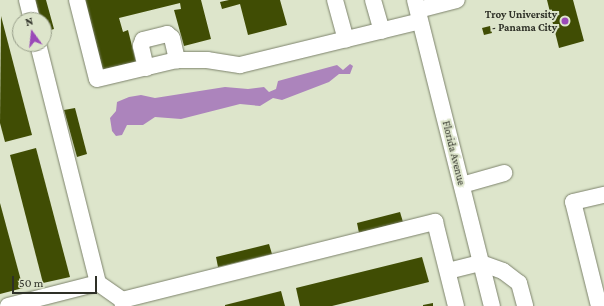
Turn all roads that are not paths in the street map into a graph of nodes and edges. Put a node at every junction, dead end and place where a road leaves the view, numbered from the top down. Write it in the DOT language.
graph roads {
  1 [pos="27,0"];
  2 [pos="77,0"];
  3 [pos="335,0"];
  4 [pos="374,0"];
  5 [pos="457,0"];
  6 [pos="418,10"];
  7 [pos="30,12"];
  8 [pos="382,31"];
  9 [pos="346,40"];
  10 [pos="40,52"];
  11 [pos="177,60"];
  12 [pos="146,68"];
  13 [pos="504,173"];
  14 [pos="462,186"];
  15 [pos="604,194"];
  16 [pos="481,263"];
  17 [pos="448,271"];
  18 [pos="98,283"];
  19 [pos="123,303"];
  20 [pos="8,306"];
  21 [pos="456,306"];
  22 [pos="492,306"];
  23 [pos="525,306"];
  24 [pos="599,306"];
  1 -- 7 [label="street"];
  2 -- 12 [label="street"];
  3 -- 9 [label="street"];
  4 -- 8 [label="street"];
  5 -- 6 [label="street"];
  6 -- 8 [label="street"];
  6 -- 14 [label="street, Florida Avenue"];
  8 -- 9 [label="street"];
  9 -- 11 [label="street"];
  10 -- 18 [label="street"];
  11 -- 12 [label="street"];
  11 -- 12 [label="street"];
  13 -- 14 [label="street"];
  14 -- 16 [label="street, Florida Avenue"];
  15 -- 24 [label="street"];
  16 -- 17 [label="street"];
  16 -- 22 [label="street, Florida Avenue"];
  16 -- 23 [label="street"];
  17 -- 19 [label="street"];
  17 -- 21 [label="street"];
  18 -- 19 [label="street"];
  18 -- 20 [label="street"];
}
